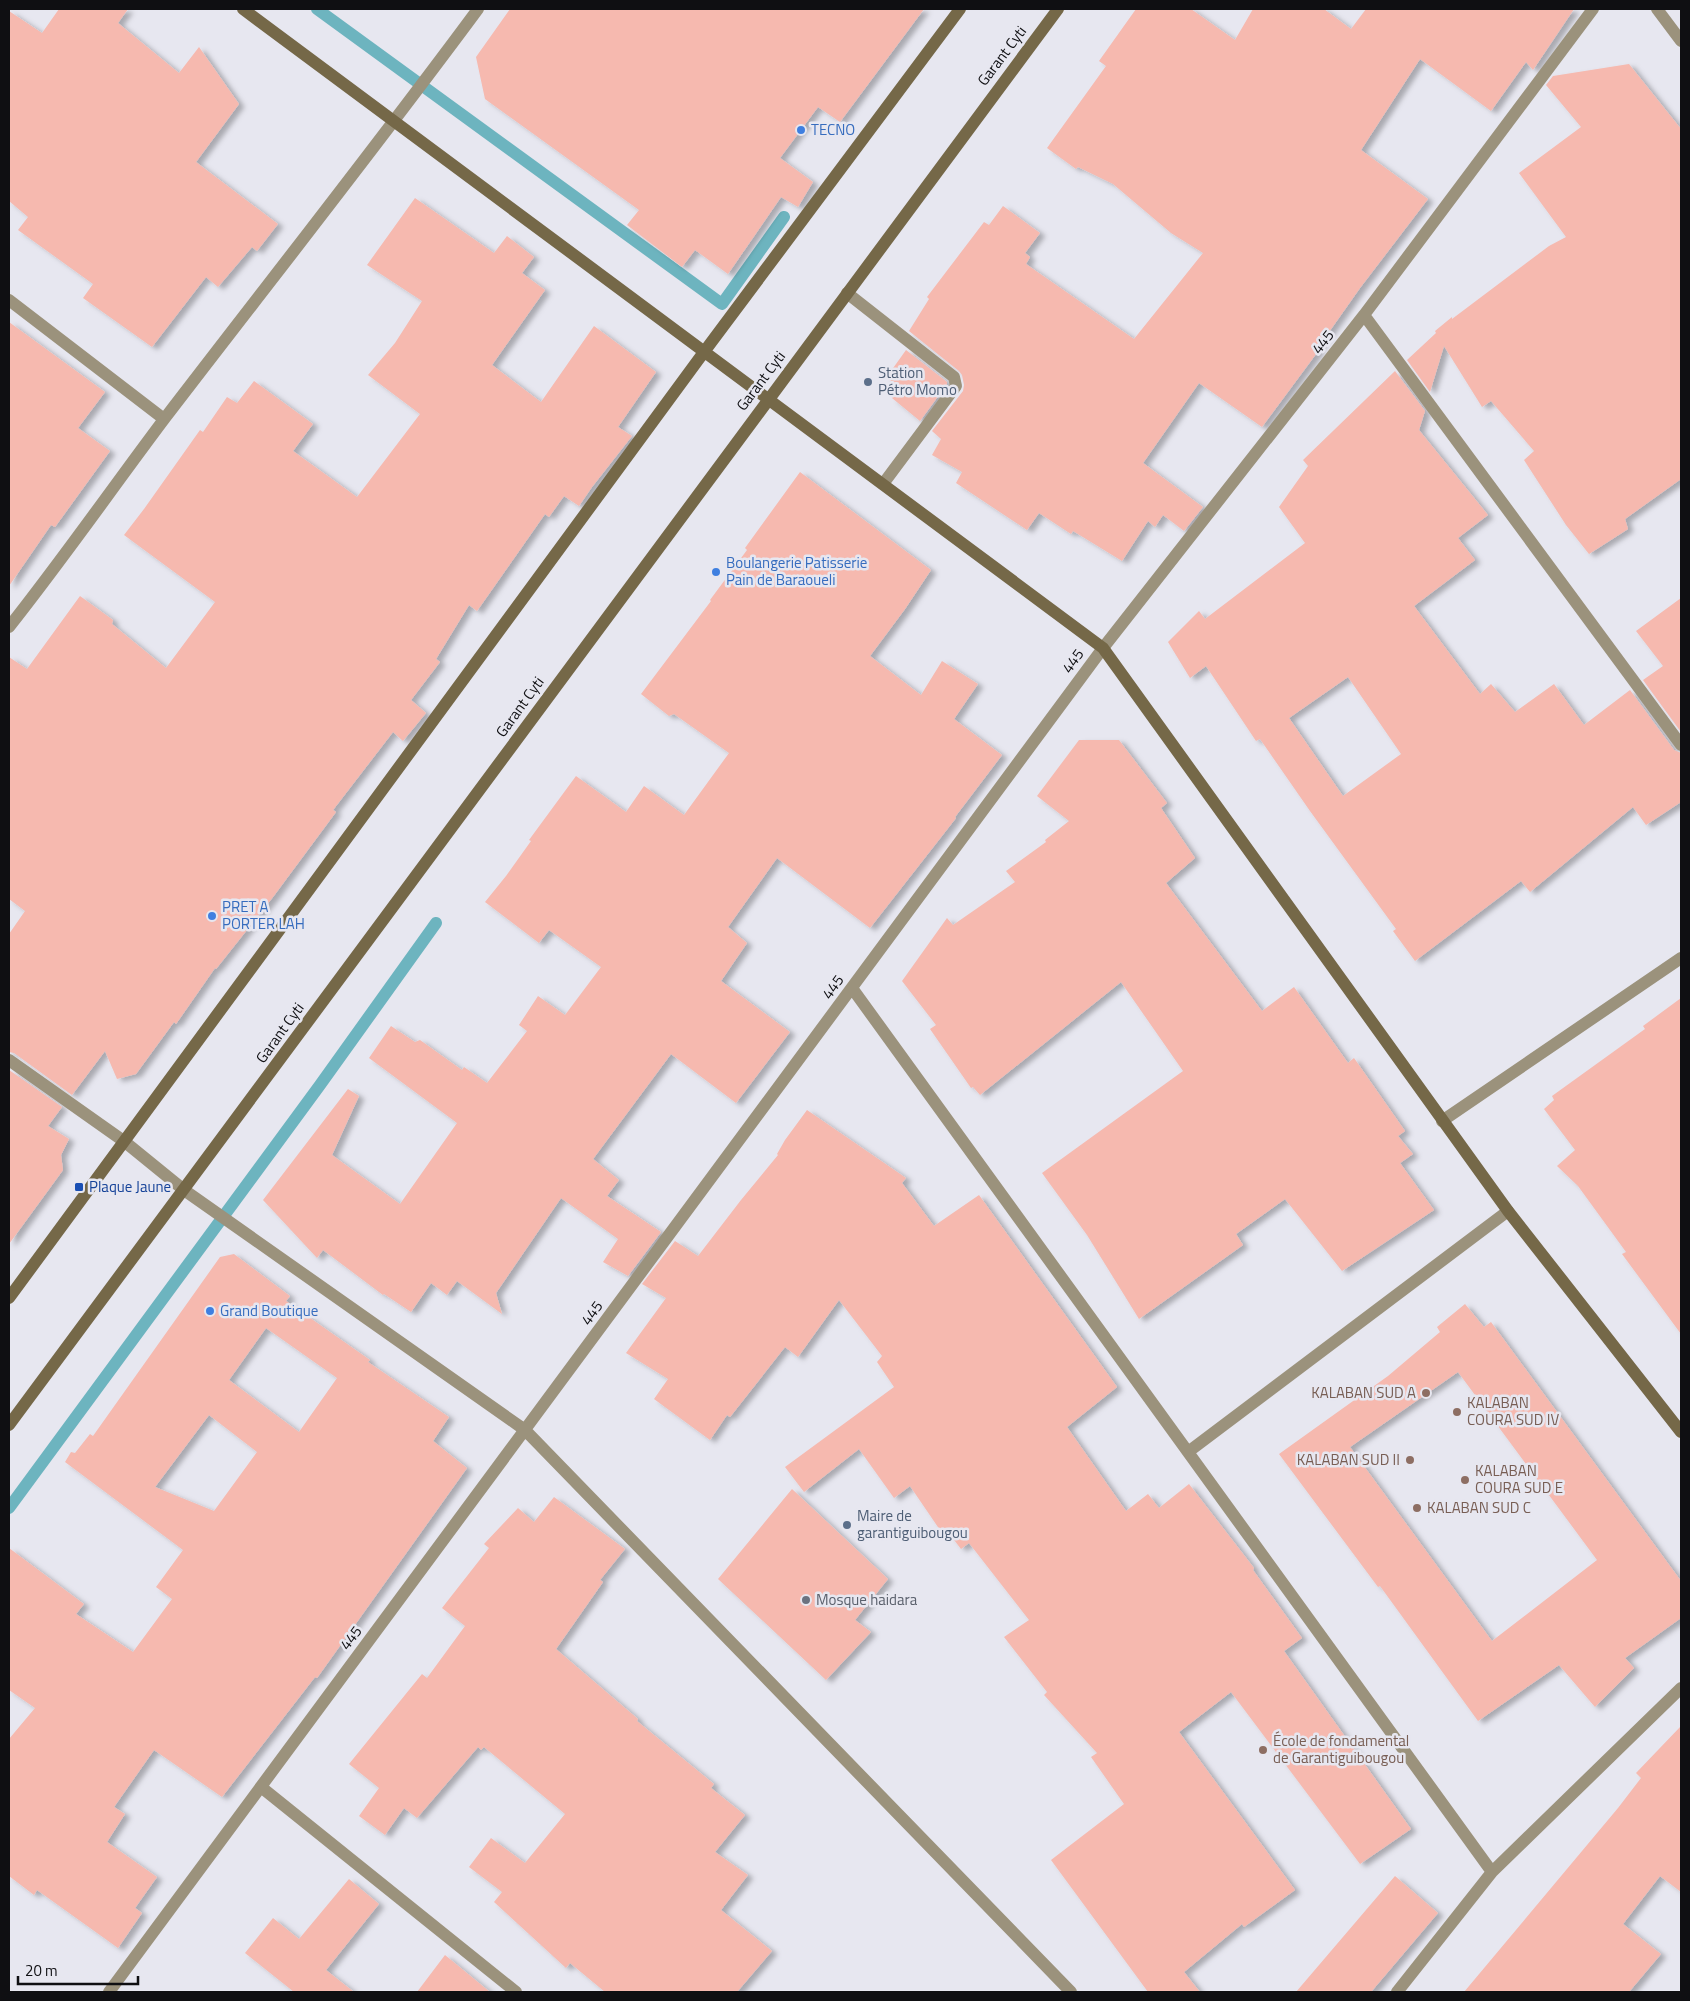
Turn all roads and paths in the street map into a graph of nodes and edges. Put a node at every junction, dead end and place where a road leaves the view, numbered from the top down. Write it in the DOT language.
graph roads {
  1 [pos="243,9"];
  2 [pos="478,9"];
  3 [pos="960,9"];
  4 [pos="1058,9"];
  5 [pos="1593,9"];
  6 [pos="1657,9"];
  7 [pos="1681,41"];
  8 [pos="395,122"];
  9 [pos="847,293"];
  10 [pos="9,300"];
  11 [pos="1364,315"];
  12 [pos="704,352"];
  13 [pos="768,399"];
  14 [pos="164,419"];
  15 [pos="882,484"];
  16 [pos="9,627"];
  17 [pos="1103,648"];
  18 [pos="1681,745"];
  19 [pos="1681,958"];
  20 [pos="852,988"];
  21 [pos="9,1060"];
  22 [pos="1442,1121"];
  23 [pos="125,1142"];
  24 [pos="184,1190"];
  25 [pos="1508,1211"];
  26 [pos="9,1298"];
  27 [pos="9,1425"];
  28 [pos="525,1430"];
  29 [pos="1681,1432"];
  30 [pos="1188,1452"];
  31 [pos="1681,1688"];
  32 [pos="261,1786"];
  33 [pos="1492,1872"];
  34 [pos="109,1992"];
  35 [pos="516,1992"];
  36 [pos="1071,1992"];
  37 [pos="1397,1992"];
  1 -- 8 [label="main road"];
  2 -- 8 [label="street"];
  3 -- 12 [label="main road"];
  4 -- 9 [label="main road, Garant Cyti"];
  5 -- 11 [label="street, 445"];
  6 -- 7 [label="street"];
  8 -- 12 [label="main road"];
  8 -- 14 [label="street"];
  9 -- 13 [label="main road, Garant Cyti"];
  9 -- 15 [label="street"];
  10 -- 14 [label="street"];
  11 -- 17 [label="street, 445"];
  11 -- 18 [label="street"];
  12 -- 13 [label="main road"];
  12 -- 23 [label="main road"];
  13 -- 15 [label="main road"];
  13 -- 24 [label="main road, Garant Cyti"];
  14 -- 16 [label="street"];
  15 -- 17 [label="main road"];
  17 -- 20 [label="street, 445"];
  17 -- 22 [label="main road"];
  19 -- 22 [label="street"];
  20 -- 28 [label="street, 445"];
  20 -- 30 [label="street"];
  21 -- 23 [label="street"];
  22 -- 25 [label="main road"];
  23 -- 24 [label="street"];
  23 -- 26 [label="main road"];
  24 -- 27 [label="main road, Garant Cyti"];
  24 -- 28 [label="street"];
  25 -- 29 [label="main road"];
  25 -- 30 [label="street"];
  28 -- 32 [label="street, 445"];
  28 -- 36 [label="street"];
  30 -- 33 [label="street"];
  31 -- 33 [label="street"];
  32 -- 34 [label="street, 445"];
  32 -- 35 [label="street"];
  33 -- 37 [label="street"];
}
